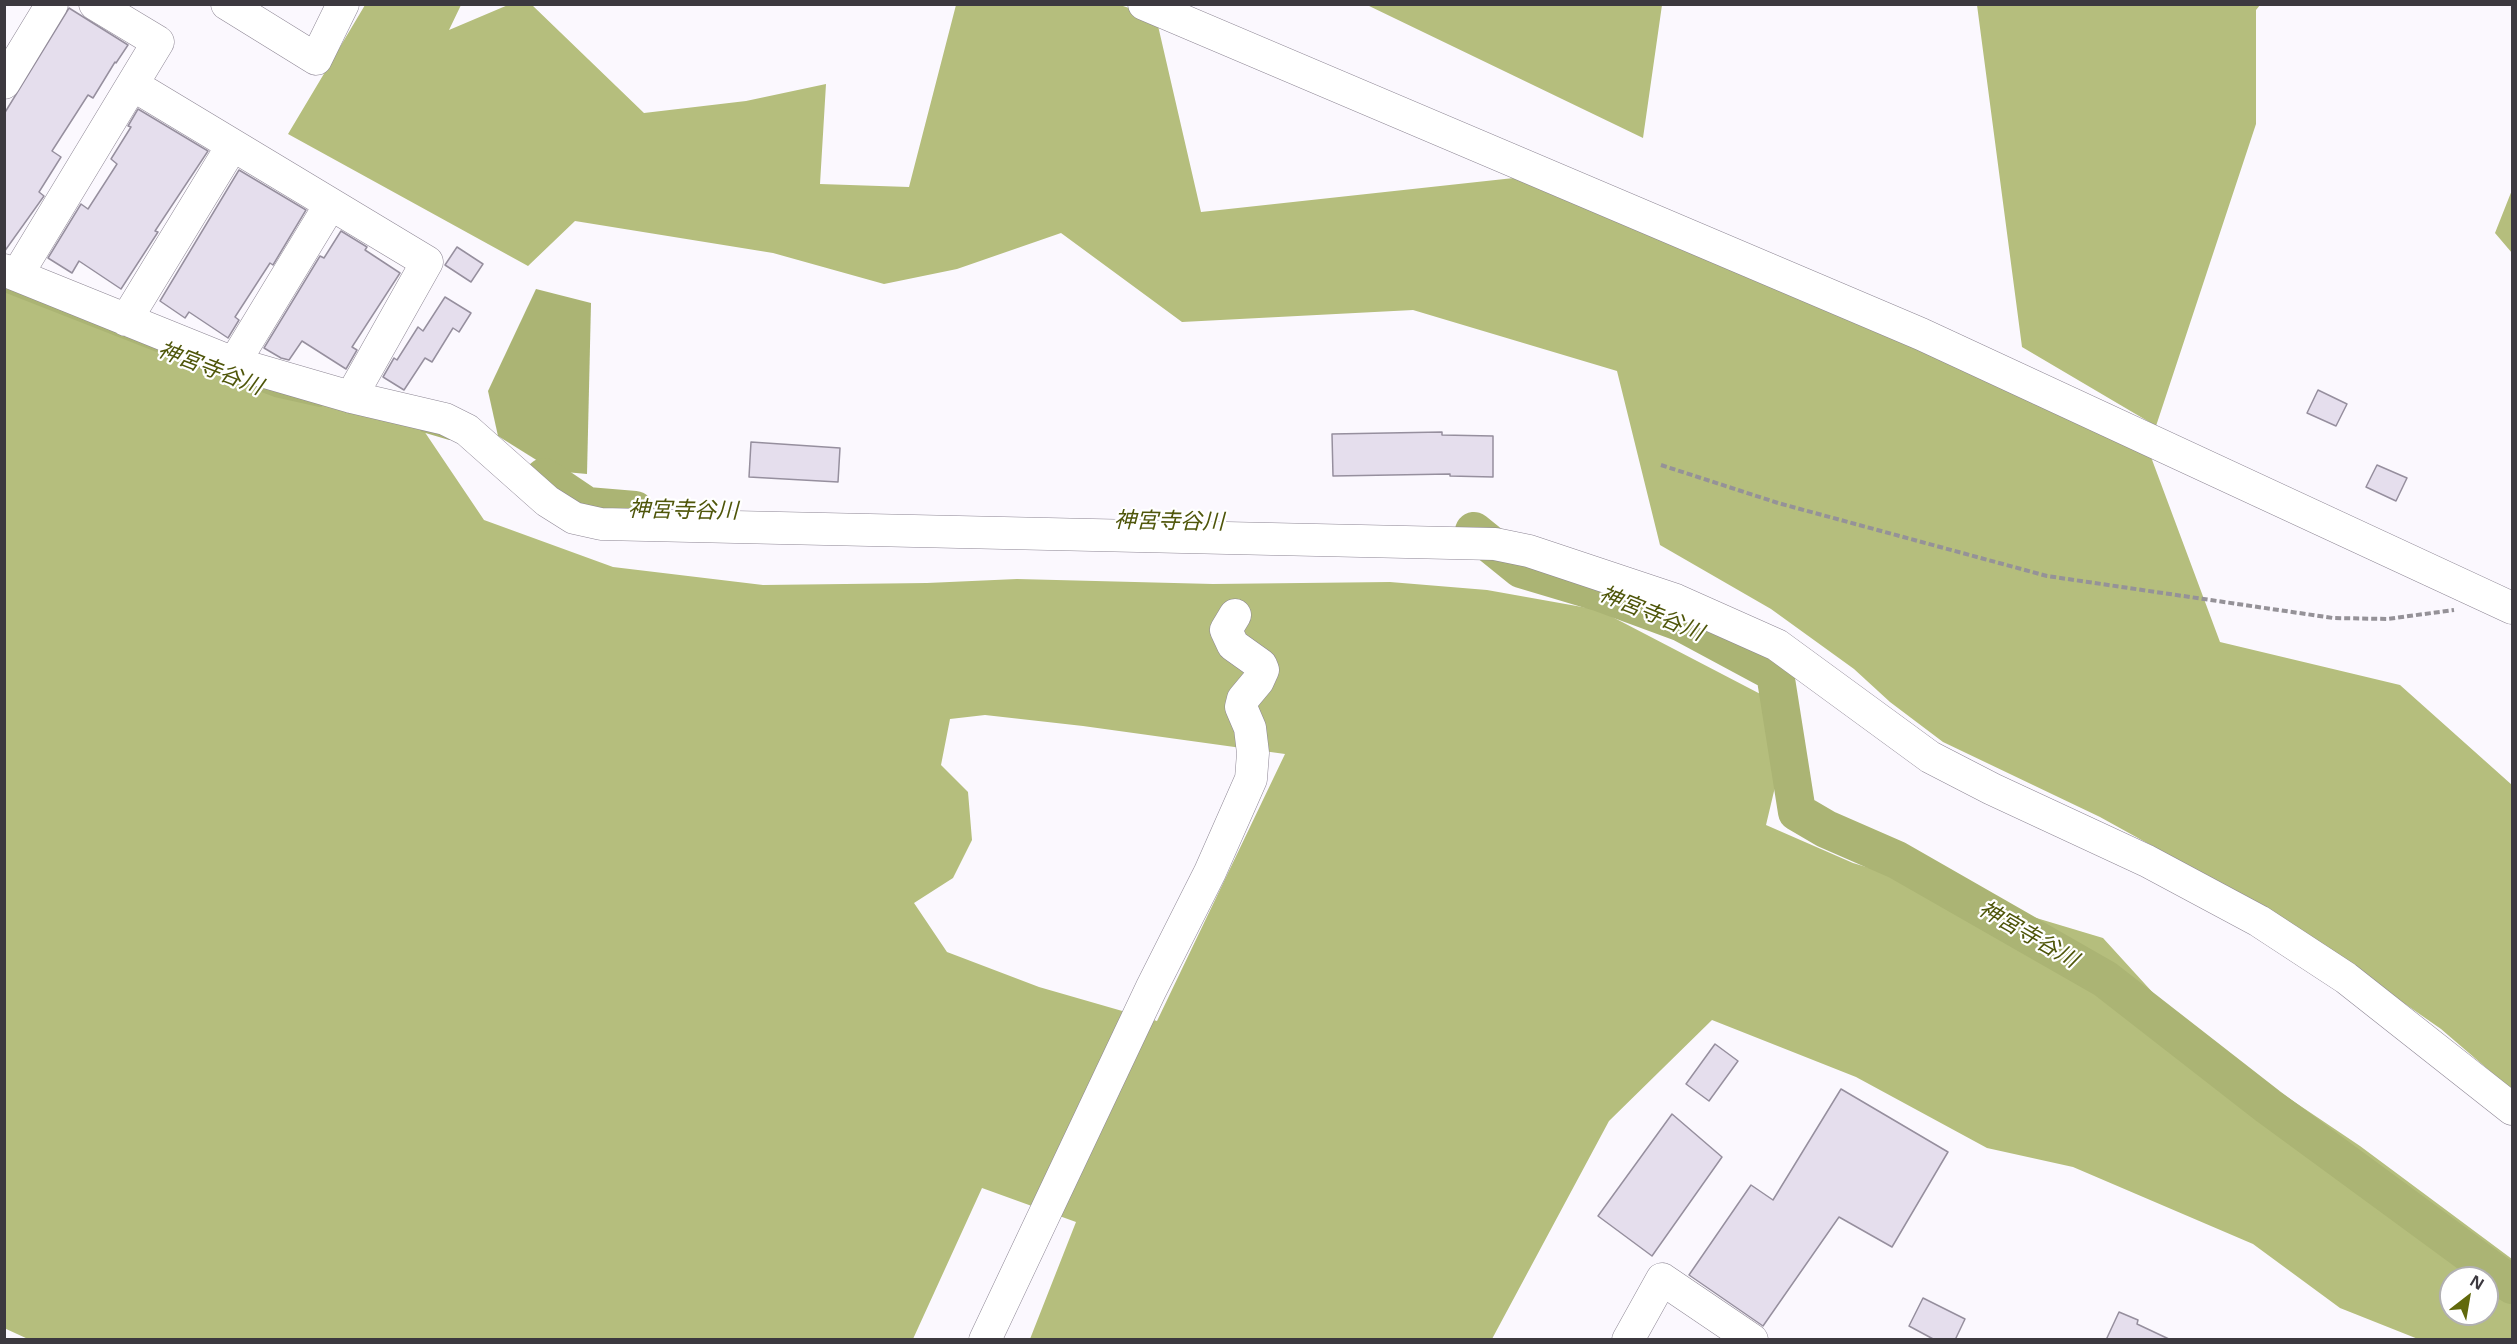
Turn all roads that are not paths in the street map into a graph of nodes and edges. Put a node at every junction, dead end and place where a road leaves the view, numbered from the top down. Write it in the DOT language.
graph roads {
  1 [pos="52,4"];
  2 [pos="95,4"];
  3 [pos="226,4"];
  4 [pos="343,4"];
  5 [pos="1144,4"];
  6 [pos="4,83"];
  7 [pos="133,85"];
  8 [pos="232,146"];
  9 [pos="330,205"];
  10 [pos="11,273"];
  11 [pos="126,320"];
  12 [pos="234,363"];
  13 [pos="351,397"];
  14 [pos="2512,608"];
  15 [pos="1235,615"];
  16 [pos="2512,1109"];
  17 [pos="985,1340"];
  18 [pos="1628,1340"];
  19 [pos="1752,1340"];
  1 -- 6 [label="street"];
  2 -- 7 [label="street"];
  3 -- 4 [label="street"];
  5 -- 14 [label="street"];
  7 -- 8 [label="street"];
  7 -- 10 [label="street"];
  8 -- 9 [label="street"];
  8 -- 11 [label="street"];
  9 -- 12 [label="street"];
  9 -- 13 [label="street"];
  10 -- 11 [label="street"];
  11 -- 12 [label="street"];
  12 -- 13 [label="street"];
  13 -- 16 [label="street"];
  15 -- 17 [label="street"];
  18 -- 19 [label="street"];
}
